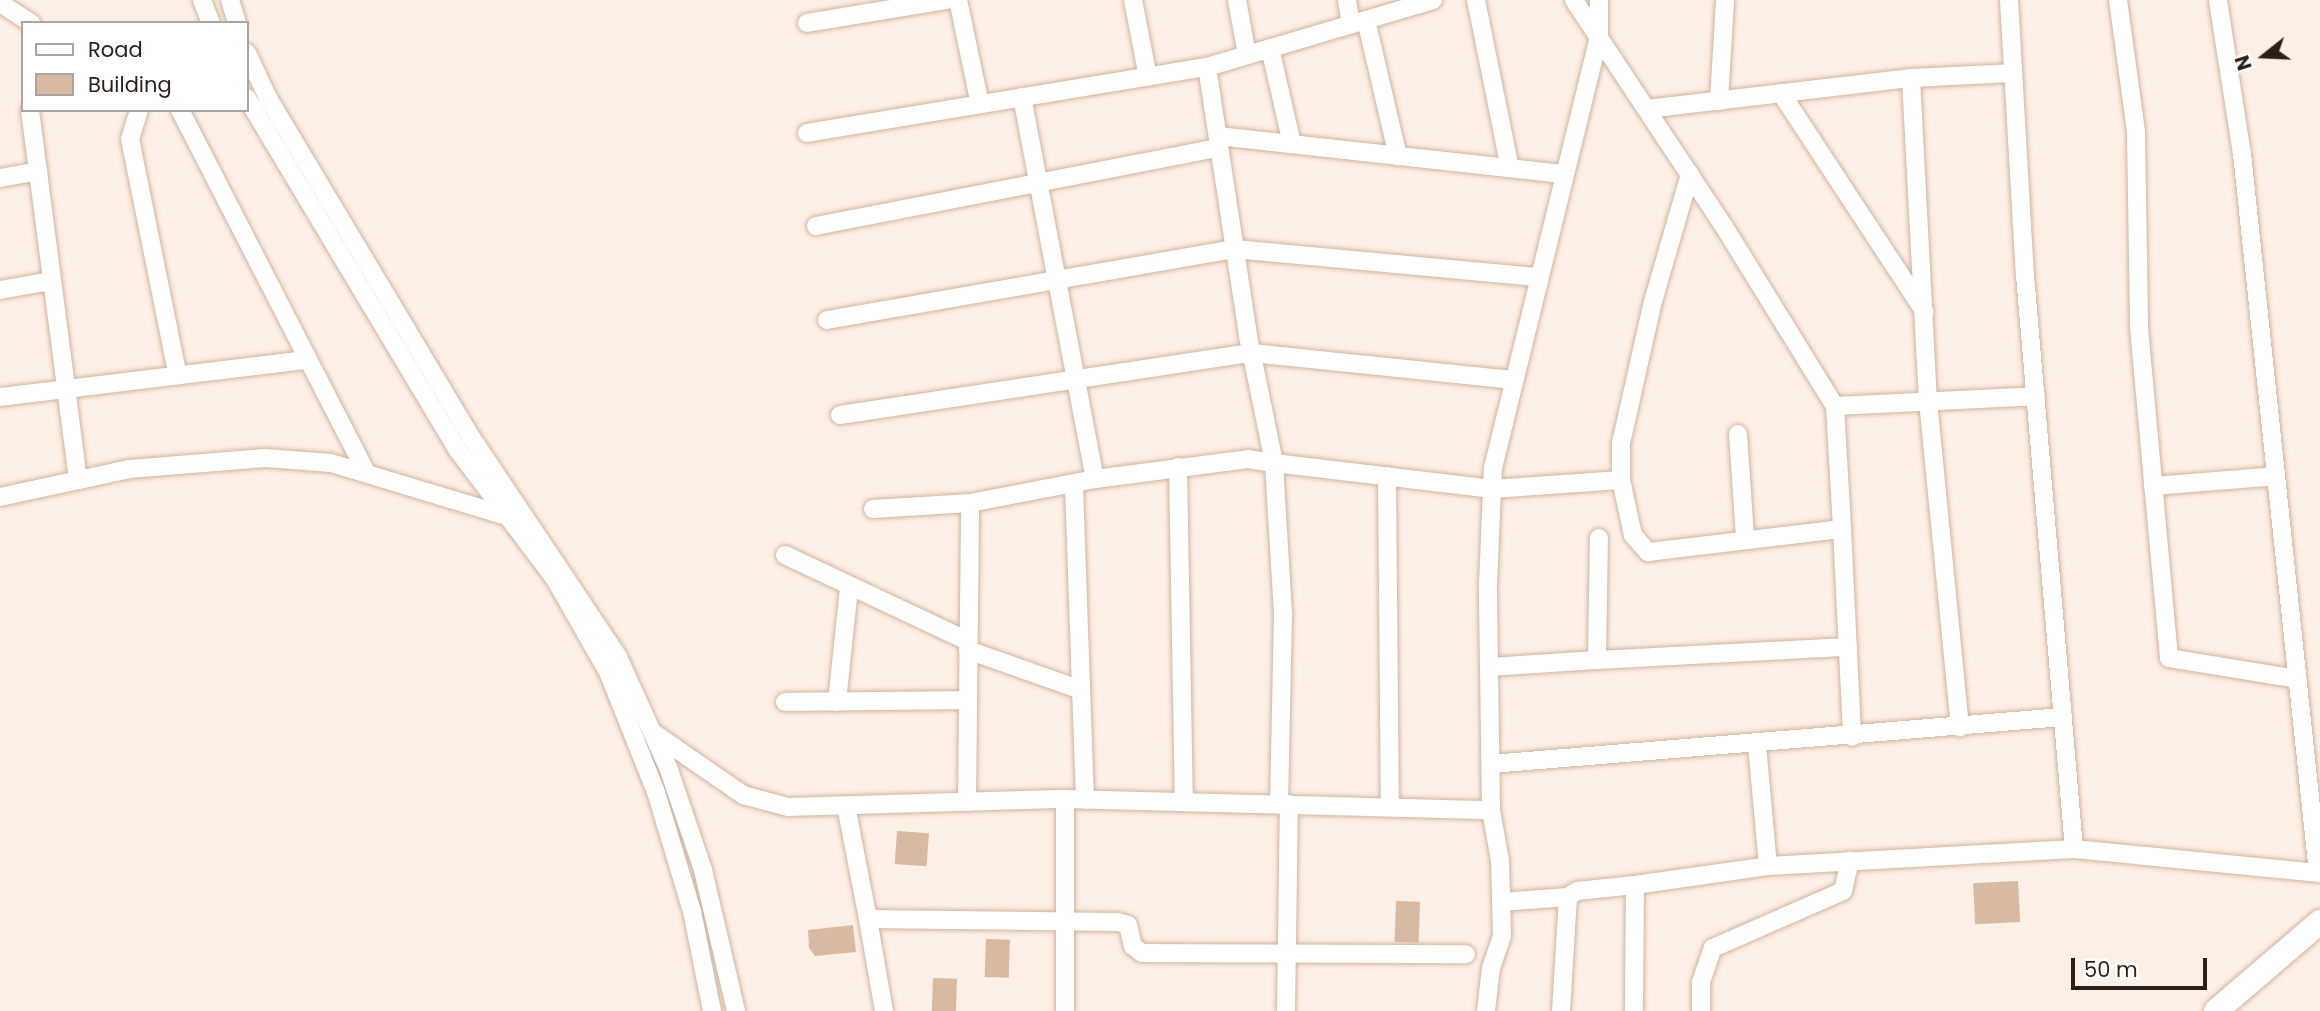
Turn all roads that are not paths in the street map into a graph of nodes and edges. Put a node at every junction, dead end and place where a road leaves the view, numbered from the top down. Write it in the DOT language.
graph roads {
  1 [pos="202,0"];
  2 [pos="230,0"];
  3 [pos="946,0"];
  4 [pos="958,0"];
  5 [pos="1133,0"];
  6 [pos="1237,0"];
  7 [pos="1347,0"];
  8 [pos="1433,0"];
  9 [pos="1476,0"];
  10 [pos="1574,0"];
  11 [pos="1599,0"];
  12 [pos="1725,0"];
  13 [pos="2008,0"];
  14 [pos="2118,0"];
  15 [pos="2218,0"];
  16 [pos="0,3"];
  17 [pos="28,21"];
  18 [pos="210,21"];
  19 [pos="236,21"];
  20 [pos="1359,22"];
  21 [pos="807,23"];
  22 [pos="1599,37"];
  23 [pos="1270,48"];
  24 [pos="248,55"];
  25 [pos="1247,55"];
  26 [pos="1207,67"];
  27 [pos="2012,73"];
  28 [pos="1148,77"];
  29 [pos="1911,78"];
  30 [pos="1782,93"];
  31 [pos="1022,97"];
  32 [pos="248,100"];
  33 [pos="1719,101"];
  34 [pos="980,104"];
  35 [pos="1647,109"];
  36 [pos="30,112"];
  37 [pos="138,112"];
  38 [pos="181,112"];
  39 [pos="807,132"];
  40 [pos="1219,142"];
  41 [pos="1292,144"];
  42 [pos="1398,156"];
  43 [pos="1510,168"];
  44 [pos="38,171"];
  45 [pos="1563,174"];
  46 [pos="1690,174"];
  47 [pos="0,178"];
  48 [pos="1040,184"];
  49 [pos="816,226"];
  50 [pos="1235,249"];
  51 [pos="1536,277"];
  52 [pos="1055,280"];
  53 [pos="51,281"];
  54 [pos="0,290"];
  55 [pos="1925,312"];
  56 [pos="827,320"];
  57 [pos="1252,353"];
  58 [pos="308,360"];
  59 [pos="177,373"];
  60 [pos="1073,380"];
  61 [pos="1515,380"];
  62 [pos="65,385"];
  63 [pos="2036,396"];
  64 [pos="0,397"];
  65 [pos="1928,401"];
  66 [pos="1835,406"];
  67 [pos="840,415"];
  68 [pos="1738,434"];
  69 [pos="1275,463"];
  70 [pos="1178,467"];
  71 [pos="366,472"];
  72 [pos="1387,476"];
  73 [pos="2276,476"];
  74 [pos="1095,479"];
  75 [pos="78,480"];
  76 [pos="1621,480"];
  77 [pos="1074,486"];
  78 [pos="2153,486"];
  79 [pos="1492,489"];
  80 [pos="0,497"];
  81 [pos="970,503"];
  82 [pos="873,509"];
  83 [pos="514,512"];
  84 [pos="1842,529"];
  85 [pos="1599,538"];
  86 [pos="1745,538"];
  87 [pos="785,555"];
  88 [pos="849,587"];
  89 [pos="968,645"];
  90 [pos="1848,647"];
  91 [pos="1597,660"];
  92 [pos="1489,667"];
  93 [pos="2297,679"];
  94 [pos="1078,689"];
  95 [pos="968,700"];
  96 [pos="785,702"];
  97 [pos="837,702"];
  98 [pos="2063,717"];
  99 [pos="1960,727"];
  100 [pos="645,734"];
  101 [pos="1852,737"];
  102 [pos="1757,745"];
  103 [pos="1491,764"];
  104 [pos="1065,799"];
  105 [pos="1084,800"];
  106 [pos="967,802"];
  107 [pos="1184,802"];
  108 [pos="1284,804"];
  109 [pos="846,806"];
  110 [pos="1390,807"];
  111 [pos="1491,810"];
  112 [pos="2074,849"];
  113 [pos="1850,861"];
  114 [pos="1768,866"];
  115 [pos="2319,876"];
  116 [pos="1635,885"];
  117 [pos="1568,897"];
  118 [pos="1501,902"];
  119 [pos="1065,918"];
  120 [pos="868,919"];
  121 [pos="2320,922"];
  122 [pos="1466,954"];
  123 [pos="1287,955"];
  124 [pos="712,1011"];
  125 [pos="736,1011"];
  126 [pos="884,1011"];
  127 [pos="1065,1011"];
  128 [pos="1286,1011"];
  129 [pos="1486,1011"];
  130 [pos="1561,1011"];
  131 [pos="1633,1011"];
  132 [pos="1701,1011"];
  133 [pos="2216,1011"];
  1 -- 18 [label="street"];
  2 -- 19 [label="street"];
  3 -- 21 [label="street"];
  4 -- 34 [label="street"];
  5 -- 28 [label="street"];
  6 -- 25 [label="street"];
  7 -- 20 [label="street"];
  8 -- 20 [label="street"];
  9 -- 43 [label="street"];
  10 -- 22 [label="street"];
  11 -- 22 [label="street"];
  12 -- 33 [label="street"];
  13 -- 27 [label="street"];
  14 -- 78 [label="street"];
  15 -- 73 [label="street"];
  16 -- 17 [label="street"];
  20 -- 23 [label="street"];
  20 -- 42 [label="street"];
  22 -- 35 [label="street"];
  22 -- 45 [label="street"];
  23 -- 25 [label="street"];
  23 -- 41 [label="street"];
  24 -- 83 [label="street"];
  25 -- 26 [label="street"];
  26 -- 28 [label="street"];
  26 -- 40 [label="street"];
  27 -- 29 [label="street"];
  27 -- 63 [label="street"];
  28 -- 31 [label="street"];
  29 -- 30 [label="street"];
  29 -- 55 [label="street"];
  30 -- 33 [label="street"];
  30 -- 55 [label="street"];
  31 -- 34 [label="street"];
  31 -- 48 [label="street"];
  32 -- 83 [label="street"];
  33 -- 35 [label="street"];
  34 -- 39 [label="street"];
  35 -- 46 [label="street"];
  36 -- 44 [label="street"];
  37 -- 59 [label="street"];
  38 -- 58 [label="street"];
  40 -- 41 [label="street"];
  40 -- 48 [label="street"];
  40 -- 50 [label="street"];
  41 -- 42 [label="street"];
  42 -- 43 [label="street"];
  43 -- 45 [label="street"];
  44 -- 47 [label="street"];
  44 -- 53 [label="street"];
  45 -- 51 [label="street"];
  46 -- 66 [label="street"];
  46 -- 76 [label="street"];
  48 -- 49 [label="street"];
  48 -- 52 [label="street"];
  50 -- 51 [label="street"];
  50 -- 52 [label="street"];
  50 -- 57 [label="street"];
  51 -- 61 [label="street"];
  52 -- 56 [label="street"];
  52 -- 60 [label="street"];
  53 -- 54 [label="street"];
  53 -- 62 [label="street"];
  55 -- 65 [label="street"];
  57 -- 60 [label="street"];
  57 -- 61 [label="street"];
  57 -- 69 [label="street"];
  58 -- 59 [label="street"];
  58 -- 71 [label="street"];
  59 -- 62 [label="street"];
  60 -- 67 [label="street"];
  60 -- 74 [label="street"];
  61 -- 79 [label="street"];
  62 -- 64 [label="street"];
  62 -- 75 [label="street"];
  63 -- 65 [label="street"];
  63 -- 98 [label="street"];
  65 -- 66 [label="street"];
  65 -- 99 [label="street"];
  66 -- 84 [label="street"];
  68 -- 86 [label="street"];
  69 -- 70 [label="street"];
  69 -- 72 [label="street"];
  69 -- 108 [label="street"];
  70 -- 74 [label="street"];
  70 -- 107 [label="street"];
  71 -- 75 [label="street"];
  71 -- 83 [label="street"];
  72 -- 79 [label="street"];
  72 -- 110 [label="street"];
  73 -- 78 [label="street"];
  73 -- 93 [label="street"];
  74 -- 77 [label="street"];
  75 -- 80 [label="street"];
  76 -- 79 [label="street"];
  76 -- 86 [label="street"];
  77 -- 81 [label="street"];
  77 -- 94 [label="street"];
  78 -- 93 [label="street"];
  79 -- 92 [label="street"];
  81 -- 82 [label="street"];
  81 -- 89 [label="street"];
  83 -- 100 [label="street"];
  84 -- 86 [label="street"];
  84 -- 90 [label="street"];
  85 -- 91 [label="street"];
  87 -- 88 [label="street"];
  88 -- 89 [label="street"];
  88 -- 97 [label="street"];
  89 -- 94 [label="street"];
  89 -- 95 [label="street"];
  90 -- 91 [label="street"];
  90 -- 101 [label="street"];
  91 -- 92 [label="street"];
  92 -- 103 [label="street"];
  93 -- 115 [label="street"];
  94 -- 105 [label="street"];
  95 -- 97 [label="street"];
  95 -- 106 [label="street"];
  96 -- 97 [label="street"];
  98 -- 99 [label="street"];
  98 -- 112 [label="street"];
  99 -- 101 [label="street"];
  100 -- 109 [label="street"];
  100 -- 124 [label="street"];
  100 -- 125 [label="street"];
  101 -- 102 [label="street"];
  102 -- 103 [label="street"];
  102 -- 114 [label="street"];
  103 -- 111 [label="street"];
  104 -- 105 [label="street"];
  104 -- 106 [label="street"];
  104 -- 119 [label="street"];
  105 -- 107 [label="street"];
  106 -- 109 [label="street"];
  107 -- 108 [label="street"];
  108 -- 110 [label="street"];
  108 -- 123 [label="street"];
  109 -- 120 [label="street"];
  110 -- 111 [label="street"];
  111 -- 118 [label="street"];
  112 -- 113 [label="street"];
  112 -- 115 [label="street"];
  113 -- 114 [label="street"];
  113 -- 132 [label="street"];
  114 -- 116 [label="street"];
  116 -- 117 [label="street"];
  116 -- 131 [label="street"];
  117 -- 118 [label="street"];
  117 -- 130 [label="street"];
  118 -- 129 [label="street"];
  119 -- 120 [label="street"];
  119 -- 123 [label="street"];
  119 -- 127 [label="street"];
  120 -- 126 [label="street"];
  121 -- 133 [label="street"];
  122 -- 123 [label="street"];
  123 -- 128 [label="street"];
}
